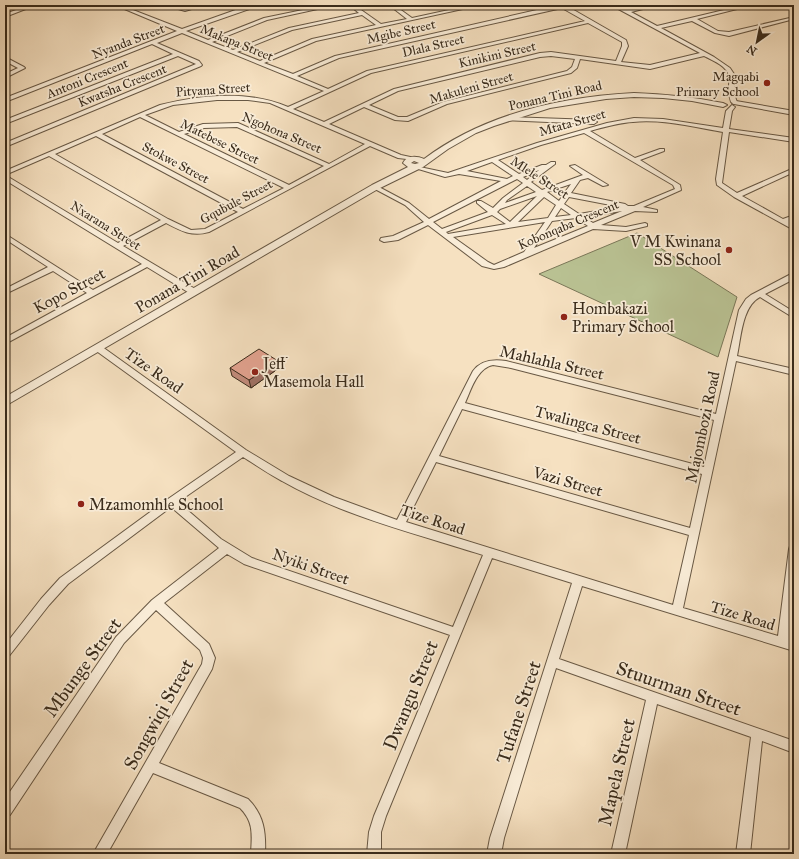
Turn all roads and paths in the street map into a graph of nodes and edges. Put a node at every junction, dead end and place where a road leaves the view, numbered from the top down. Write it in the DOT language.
graph roads {
  1 [pos="34,5"];
  2 [pos="117,5"];
  3 [pos="143,5"];
  4 [pos="166,5"];
  5 [pos="203,5"];
  6 [pos="259,5"];
  7 [pos="334,5"];
  8 [pos="351,5"];
  9 [pos="404,5"];
  10 [pos="479,5"];
  11 [pos="613,5"];
  12 [pos="657,5"];
  13 [pos="751,5"];
  14 [pos="393,6"];
  15 [pos="562,6"];
  16 [pos="128,10"];
  17 [pos="626,12"];
  18 [pos="362,14"];
  19 [pos="5,16"];
  20 [pos="794,18"];
  21 [pos="411,19"];
  22 [pos="692,19"];
  23 [pos="589,21"];
  24 [pos="380,26"];
  25 [pos="656,28"];
  26 [pos="182,31"];
  27 [pos="208,42"];
  28 [pos="153,43"];
  29 [pos="232,52"];
  30 [pos="177,54"];
  31 [pos="704,54"];
  32 [pos="578,58"];
  33 [pos="5,59"];
  34 [pos="259,63"];
  35 [pos="618,63"];
  36 [pos="5,76"];
  37 [pos="293,76"];
  38 [pos="327,90"];
  39 [pos="5,100"];
  40 [pos="364,105"];
  41 [pos="729,105"];
  42 [pos="288,109"];
  43 [pos="794,113"];
  44 [pos="140,115"];
  45 [pos="506,119"];
  46 [pos="5,122"];
  47 [pos="594,122"];
  48 [pos="325,124"];
  49 [pos="727,130"];
  50 [pos="585,131"];
  51 [pos="97,134"];
  52 [pos="178,134"];
  53 [pos="5,138"];
  54 [pos="794,140"];
  55 [pos="12,142"];
  56 [pos="370,144"];
  57 [pos="5,145"];
  58 [pos="662,150"];
  59 [pos="50,154"];
  60 [pos="493,160"];
  61 [pos="636,160"];
  62 [pos="553,163"];
  63 [pos="417,164"];
  64 [pos="329,166"];
  65 [pos="544,166"];
  66 [pos="573,166"];
  67 [pos="794,170"];
  68 [pos="460,171"];
  69 [pos="5,174"];
  70 [pos="589,175"];
  71 [pos="518,176"];
  72 [pos="5,177"];
  73 [pos="578,179"];
  74 [pos="507,181"];
  75 [pos="525,184"];
  76 [pos="605,185"];
  77 [pos="288,187"];
  78 [pos="376,187"];
  79 [pos="546,192"];
  80 [pos="566,194"];
  81 [pos="736,196"];
  82 [pos="479,202"];
  83 [pos="560,204"];
  84 [pos="633,208"];
  85 [pos="494,211"];
  86 [pos="655,211"];
  87 [pos="243,212"];
  88 [pos="578,216"];
  89 [pos="794,217"];
  90 [pos="166,220"];
  91 [pos="550,220"];
  92 [pos="430,222"];
  93 [pos="783,222"];
  94 [pos="509,225"];
  95 [pos="645,225"];
  96 [pos="594,226"];
  97 [pos="794,228"];
  98 [pos="444,234"];
  99 [pos="5,236"];
  100 [pos="384,240"];
  101 [pos="117,246"];
  102 [pos="527,254"];
  103 [pos="519,262"];
  104 [pos="147,264"];
  105 [pos="52,268"];
  106 [pos="794,276"];
  107 [pos="5,292"];
  108 [pos="194,292"];
  109 [pos="92,293"];
  110 [pos="760,294"];
  111 [pos="794,316"];
  112 [pos="5,340"];
  113 [pos="98,348"];
  114 [pos="732,357"];
  115 [pos="794,372"];
  116 [pos="5,402"];
  117 [pos="460,405"];
  118 [pos="720,418"];
  119 [pos="243,452"];
  120 [pos="433,458"];
  121 [pos="708,472"];
  122 [pos="171,502"];
  123 [pos="400,524"];
  124 [pos="695,532"];
  125 [pos="227,548"];
  126 [pos="794,549"];
  127 [pos="489,553"];
  128 [pos="793,562"];
  129 [pos="578,581"];
  130 [pos="156,603"];
  131 [pos="677,611"];
  132 [pos="455,632"];
  133 [pos="783,643"];
  134 [pos="794,646"];
  135 [pos="5,653"];
  136 [pos="553,662"];
  137 [pos="652,698"];
  138 [pos="757,734"];
  139 [pos="794,747"];
  140 [pos="151,766"];
  141 [pos="5,810"];
  142 [pos="100,854"];
  143 [pos="258,854"];
  144 [pos="374,854"];
  145 [pos="494,854"];
  146 [pos="618,854"];
  147 [pos="743,854"];
  1 -- 19 [label="street"];
  2 -- 16 [label="street, Makapa Street"];
  3 -- 16 [label="street"];
  4 -- 5 [label="street"];
  6 -- 26 [label="street, Nyanda Street"];
  7 -- 27 [label="street"];
  8 -- 18 [label="street"];
  9 -- 14 [label="street"];
  10 -- 21 [label="street"];
  11 -- 17 [label="street"];
  12 -- 17 [label="street"];
  13 -- 22 [label="street"];
  14 -- 21 [label="street"];
  15 -- 23 [label="street"];
  15 -- 37 [label="street, Mgibe Street"];
  16 -- 26 [label="street, Makapa Street"];
  17 -- 25 [label="street"];
  18 -- 24 [label="street"];
  18 -- 29 [label="street"];
  20 -- 22 [label="street"];
  21 -- 24 [label="street"];
  22 -- 25 [label="street"];
  23 -- 35 [label="street"];
  23 -- 38 [label="street, Dlala Street"];
  24 -- 34 [label="street"];
  25 -- 31 [label="street"];
  26 -- 27 [label="street, Makapa Street"];
  26 -- 28 [label="street, Nyanda Street"];
  27 -- 29 [label="street, Makapa Street"];
  28 -- 30 [label="street, Kwatsha Crescent"];
  28 -- 39 [label="street, Nyanda Street"];
  29 -- 34 [label="street, Makapa Street"];
  30 -- 46 [label="street, Antoni Crescent"];
  30 -- 55 [label="street, Kwatsha Crescent"];
  31 -- 35 [label="street, Kinikini Street"];
  31 -- 41 [label="street"];
  32 -- 35 [label="street, Kinikini Street"];
  32 -- 40 [label="street, Kinikini Street"];
  32 -- 40 [label="street, Makuleni Street"];
  33 -- 36 [label="street"];
  34 -- 37 [label="street, Makapa Street"];
  37 -- 38 [label="street, Makapa Street"];
  38 -- 42 [label="street, Dlala Street"];
  40 -- 48 [label="street, Kinikini Street"];
  41 -- 43 [label="street, Ponana Tini Road"];
  41 -- 45 [label="street, Ponana Tini Road"];
  41 -- 49 [label="street"];
  42 -- 44 [label="street, Pityana Street"];
  42 -- 48 [label="street, Pityana Street"];
  44 -- 51 [label="street, Pityana Street"];
  44 -- 52 [label="street, Matebese Street"];
  45 -- 47 [label="street"];
  45 -- 63 [label="street, Ponana Tini Road"];
  48 -- 56 [label="street, Pityana Street"];
  49 -- 50 [label="street, Mtata Street"];
  49 -- 54 [label="street, Mtata Street"];
  49 -- 81 [label="street"];
  50 -- 60 [label="street, Mtata Street"];
  50 -- 61 [label="street, Kobonqaba Crescent"];
  51 -- 59 [label="street, Pityana Street"];
  51 -- 87 [label="street, Stokwe Street"];
  52 -- 64 [label="street, Ngohona Street"];
  52 -- 77 [label="street, Matebese Street"];
  53 -- 55 [label="street"];
  55 -- 57 [label="street, Kwatsha Crescent"];
  56 -- 63 [label="street, Pityana Street"];
  56 -- 64 [label="street, Gqubule Street"];
  58 -- 61 [label="street"];
  59 -- 69 [label="street, Pityana Street"];
  59 -- 90 [label="street, Gqubule Street"];
  60 -- 68 [label="street, Mtata Street"];
  60 -- 71 [label="street, Mlele Street"];
  61 -- 84 [label="street, Kobonqaba Crescent"];
  62 -- 75 [label="street"];
  63 -- 68 [label="street, Mtata Street"];
  63 -- 78 [label="street, Ponana Tini Road"];
  64 -- 77 [label="street, Gqubule Street"];
  65 -- 71 [label="street"];
  66 -- 70 [label="street"];
  67 -- 81 [label="street"];
  68 -- 74 [label="street"];
  70 -- 73 [label="street"];
  70 -- 76 [label="street"];
  71 -- 74 [label="street"];
  71 -- 75 [label="street, Mlele Street"];
  72 -- 101 [label="street, Nxarana Street"];
  73 -- 79 [label="street"];
  73 -- 80 [label="street"];
  74 -- 75 [label="street"];
  74 -- 92 [label="street"];
  75 -- 79 [label="street, Mlele Street"];
  75 -- 85 [label="street"];
  77 -- 87 [label="street, Gqubule Street"];
  78 -- 92 [label="street, Kobonqaba Crescent"];
  78 -- 108 [label="street, Ponana Tini Road"];
  79 -- 80 [label="street"];
  79 -- 83 [label="street, Mlele Street"];
  79 -- 85 [label="street"];
  79 -- 94 [label="street"];
  80 -- 83 [label="street"];
  80 -- 84 [label="street"];
  81 -- 93 [label="street"];
  82 -- 85 [label="street"];
  83 -- 88 [label="street, Mlele Street"];
  83 -- 91 [label="street"];
  84 -- 86 [label="street"];
  84 -- 88 [label="street"];
  84 -- 96 [label="street, Kobonqaba Crescent"];
  85 -- 94 [label="street"];
  85 -- 98 [label="street"];
  87 -- 90 [label="street, Gqubule Street"];
  88 -- 91 [label="street"];
  88 -- 96 [label="street, Mlele Street"];
  89 -- 93 [label="street"];
  90 -- 101 [label="street"];
  91 -- 94 [label="street"];
  91 -- 102 [label="street"];
  92 -- 98 [label="street, Kobonqaba Crescent"];
  92 -- 100 [label="street"];
  93 -- 97 [label="street"];
  94 -- 98 [label="street"];
  95 -- 96 [label="street"];
  96 -- 102 [label="street, Kobonqaba Crescent"];
  98 -- 102 [label="street, Kobonqaba Crescent"];
  99 -- 105 [label="street"];
  101 -- 104 [label="street, Nxarana Street"];
  102 -- 103 [label="street"];
  104 -- 108 [label="street, Nxarana Street"];
  104 -- 109 [label="street, Kopo Street"];
  105 -- 107 [label="street"];
  105 -- 109 [label="street"];
  106 -- 110 [label="street, Majombozi Road"];
  108 -- 113 [label="street, Ponana Tini Road"];
  109 -- 112 [label="street, Kopo Street"];
  110 -- 111 [label="street"];
  110 -- 114 [label="street, Majombozi Road"];
  113 -- 116 [label="street, Ponana Tini Road"];
  113 -- 119 [label="street, Tize Road"];
  114 -- 115 [label="street"];
  114 -- 118 [label="street, Majombozi Road"];
  117 -- 118 [label="street, Mahlahla Street"];
  117 -- 120 [label="street, Mahlahla Street"];
  117 -- 121 [label="street, Twalingca Street"];
  118 -- 121 [label="street, Majombozi Road"];
  119 -- 122 [label="street"];
  119 -- 123 [label="street, Tize Road"];
  120 -- 123 [label="street, Mahlahla Street"];
  120 -- 124 [label="street, Vazi Street"];
  121 -- 124 [label="street, Majombozi Road"];
  122 -- 125 [label="street, Nyiki Street"];
  122 -- 135 [label="street"];
  123 -- 127 [label="street, Tize Road"];
  124 -- 131 [label="street, Majombozi Road"];
  125 -- 130 [label="street, Mbunge Street"];
  125 -- 132 [label="street, Nyiki Street"];
  126 -- 128 [label="street"];
  127 -- 129 [label="street, Tize Road"];
  127 -- 132 [label="street, Dwangu Street"];
  128 -- 133 [label="street"];
  129 -- 131 [label="street, Tize Road"];
  129 -- 136 [label="street, Tufane Street"];
  130 -- 140 [label="street, Songwiqi Street"];
  130 -- 141 [label="street, Mbunge Street"];
  131 -- 133 [label="street, Tize Road"];
  132 -- 144 [label="street, Dwangu Street"];
  133 -- 134 [label="street, Tize Road"];
  136 -- 137 [label="street, Stuurman Street"];
  136 -- 145 [label="street, Tufane Street"];
  137 -- 138 [label="street, Stuurman Street"];
  137 -- 146 [label="street, Mapela Street"];
  138 -- 139 [label="street, Stuurman Street"];
  138 -- 147 [label="street"];
  140 -- 142 [label="street, Songwiqi Street"];
  140 -- 143 [label="street"];
}
